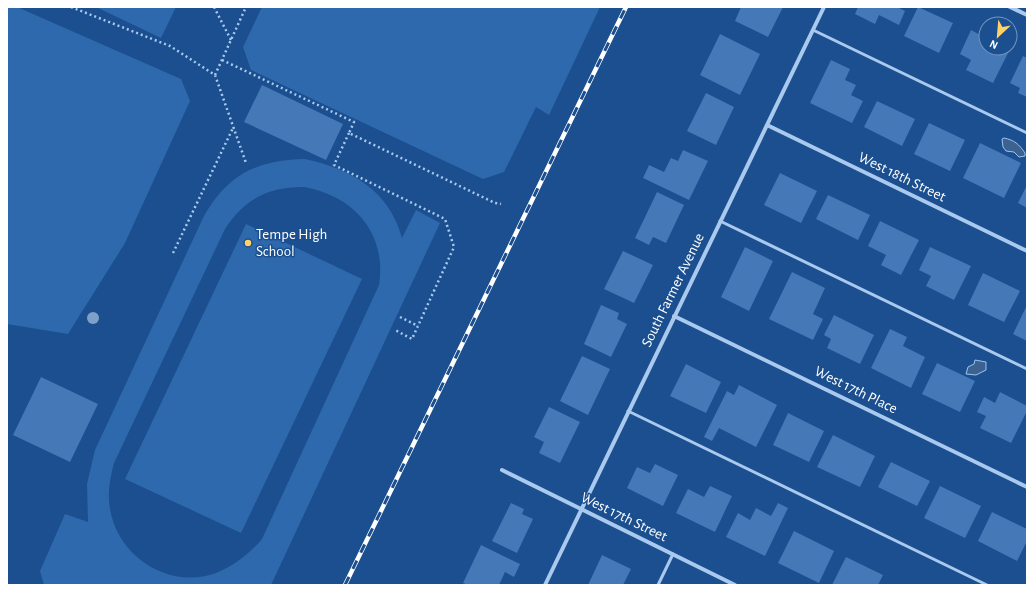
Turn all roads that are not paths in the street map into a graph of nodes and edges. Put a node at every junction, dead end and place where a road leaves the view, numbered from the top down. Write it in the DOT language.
graph roads {
  1 [pos="824,7"];
  2 [pos="1010,7"];
  3 [pos="1027,15"];
  4 [pos="813,30"];
  5 [pos="767,125"];
  6 [pos="1027,133"];
  7 [pos="720,221"];
  8 [pos="1027,251"];
  9 [pos="674,316"];
  10 [pos="1027,369"];
  11 [pos="628,411"];
  12 [pos="502,470"];
  13 [pos="1027,487"];
  14 [pos="581,509"];
  15 [pos="673,554"];
  16 [pos="545,585"];
  17 [pos="658,585"];
  18 [pos="735,585"];
  19 [pos="987,585"];
  1 -- 4 [label="street, South Farmer Avenue"];
  2 -- 3 [label="street"];
  4 -- 5 [label="street, South Farmer Avenue"];
  4 -- 6 [label="lane"];
  5 -- 7 [label="street, South Farmer Avenue"];
  5 -- 8 [label="street, West 18th Street"];
  7 -- 9 [label="street, South Farmer Avenue"];
  7 -- 10 [label="lane"];
  9 -- 11 [label="street, South Farmer Avenue"];
  9 -- 13 [label="street, West 17th Place"];
  11 -- 14 [label="street, South Farmer Avenue"];
  11 -- 19 [label="lane"];
  12 -- 14 [label="street, West 17th Street"];
  14 -- 15 [label="street, West 17th Street"];
  14 -- 16 [label="street, South Farmer Avenue"];
  15 -- 17 [label="lane"];
  15 -- 18 [label="street, West 17th Street"];
}
